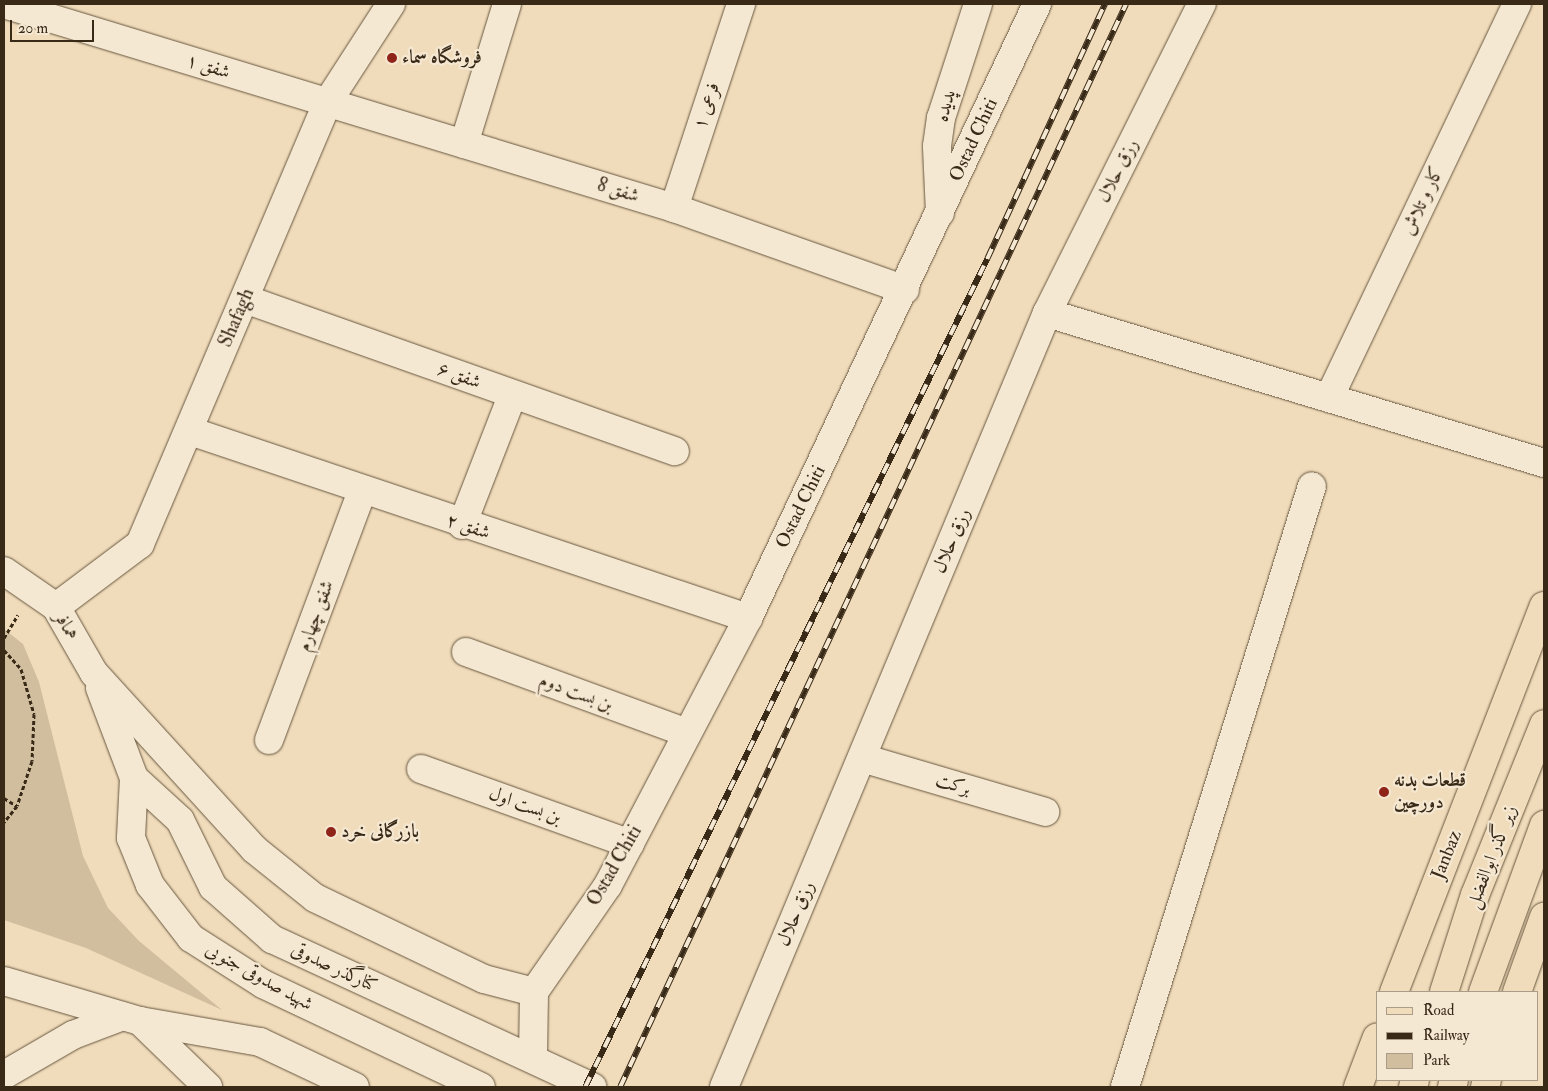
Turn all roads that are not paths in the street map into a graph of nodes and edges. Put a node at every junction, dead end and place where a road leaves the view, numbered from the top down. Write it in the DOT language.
graph roads {
  1 [pos="4,4"];
  2 [pos="390,4"];
  3 [pos="507,4"];
  4 [pos="741,4"];
  5 [pos="978,4"];
  6 [pos="1037,4"];
  7 [pos="1202,4"];
  8 [pos="1517,4"];
  9 [pos="327,103"];
  10 [pos="464,144"];
  11 [pos="674,208"];
  12 [pos="940,213"];
  13 [pos="905,290"];
  14 [pos="245,299"];
  15 [pos="1047,313"];
  16 [pos="512,396"];
  17 [pos="1330,398"];
  18 [pos="190,431"];
  19 [pos="675,451"];
  20 [pos="1544,463"];
  21 [pos="1312,486"];
  22 [pos="362,491"];
  23 [pos="462,525"];
  24 [pos="4,571"];
  25 [pos="1544,606"];
  26 [pos="56,607"];
  27 [pos="748,618"];
  28 [pos="466,652"];
  29 [pos="94,673"];
  30 [pos="1544,724"];
  31 [pos="687,733"];
  32 [pos="269,740"];
  33 [pos="862,758"];
  34 [pos="421,769"];
  35 [pos="134,778"];
  36 [pos="1045,812"];
  37 [pos="1544,825"];
  38 [pos="630,844"];
  39 [pos="1544,918"];
  40 [pos="4,981"];
  41 [pos="1394,991"];
  42 [pos="1444,991"];
  43 [pos="1483,991"];
  44 [pos="1517,991"];
  45 [pos="534,992"];
  46 [pos="132,1019"];
  47 [pos="1376,1040"];
  48 [pos="532,1057"];
  49 [pos="4,1074"];
  50 [pos="208,1087"];
  51 [pos="355,1087"];
  52 [pos="480,1087"];
  53 [pos="592,1087"];
  54 [pos="724,1087"];
  55 [pos="1125,1087"];
  56 [pos="1358,1087"];
  1 -- 9 [label="street, شفق ۱"];
  2 -- 9 [label="street, Shafagh"];
  3 -- 10 [label="street"];
  4 -- 11 [label="street, فرعی ۱"];
  5 -- 12 [label="street, پدیده"];
  6 -- 12 [label="street, Ostad Chiti"];
  7 -- 15 [label="street, رزق حلال"];
  8 -- 17 [label="street, کار و تلاش"];
  9 -- 10 [label="street, شفق 8"];
  9 -- 14 [label="street, Shafagh"];
  10 -- 11 [label="street, شفق 8"];
  11 -- 13 [label="street, شفق 8"];
  12 -- 13 [label="street, Ostad Chiti"];
  13 -- 27 [label="street, Ostad Chiti"];
  14 -- 16 [label="street, شفق ۶"];
  14 -- 18 [label="street, Shafagh"];
  15 -- 17 [label="street"];
  15 -- 33 [label="street, رزق حلال"];
  16 -- 19 [label="street, شفق ۶"];
  16 -- 23 [label="street"];
  17 -- 20 [label="street"];
  18 -- 22 [label="street, شفق ۲"];
  18 -- 26 [label="street, Shafagh"];
  21 -- 55 [label="street"];
  22 -- 23 [label="street, شفق ۲"];
  22 -- 32 [label="street, شفق چهارم"];
  23 -- 27 [label="street, شفق ۲"];
  24 -- 26 [label="street, همافر"];
  25 -- 41 [label="main road, Janbaz"];
  26 -- 29 [label="street, همافر"];
  27 -- 31 [label="street, Ostad Chiti"];
  28 -- 31 [label="street, بن بست دوم"];
  29 -- 35 [label="street, شهید صدوقی جنوبی"];
  29 -- 45 [label="street"];
  30 -- 42 [label="main road, زیر گذر ابوالفضل"];
  31 -- 38 [label="street, Ostad Chiti"];
  33 -- 36 [label="street, برکت"];
  33 -- 54 [label="street, رزق حلال"];
  34 -- 38 [label="street, بن بست اول"];
  35 -- 48 [label="street, کنارگذر صدوقی"];
  35 -- 52 [label="street, شهید صدوقی جنوبی"];
  37 -- 43 [label="main road, زیر گذر ابوالفضل"];
  38 -- 45 [label="street, Ostad Chiti"];
  39 -- 44 [label="main road"];
  40 -- 46 [label="street"];
  45 -- 48 [label="street"];
  46 -- 49 [label="street"];
  46 -- 50 [label="street"];
  46 -- 51 [label="street"];
  47 -- 56 [label="main road"];
  48 -- 53 [label="street, کنارگذر صدوقی"];
}
